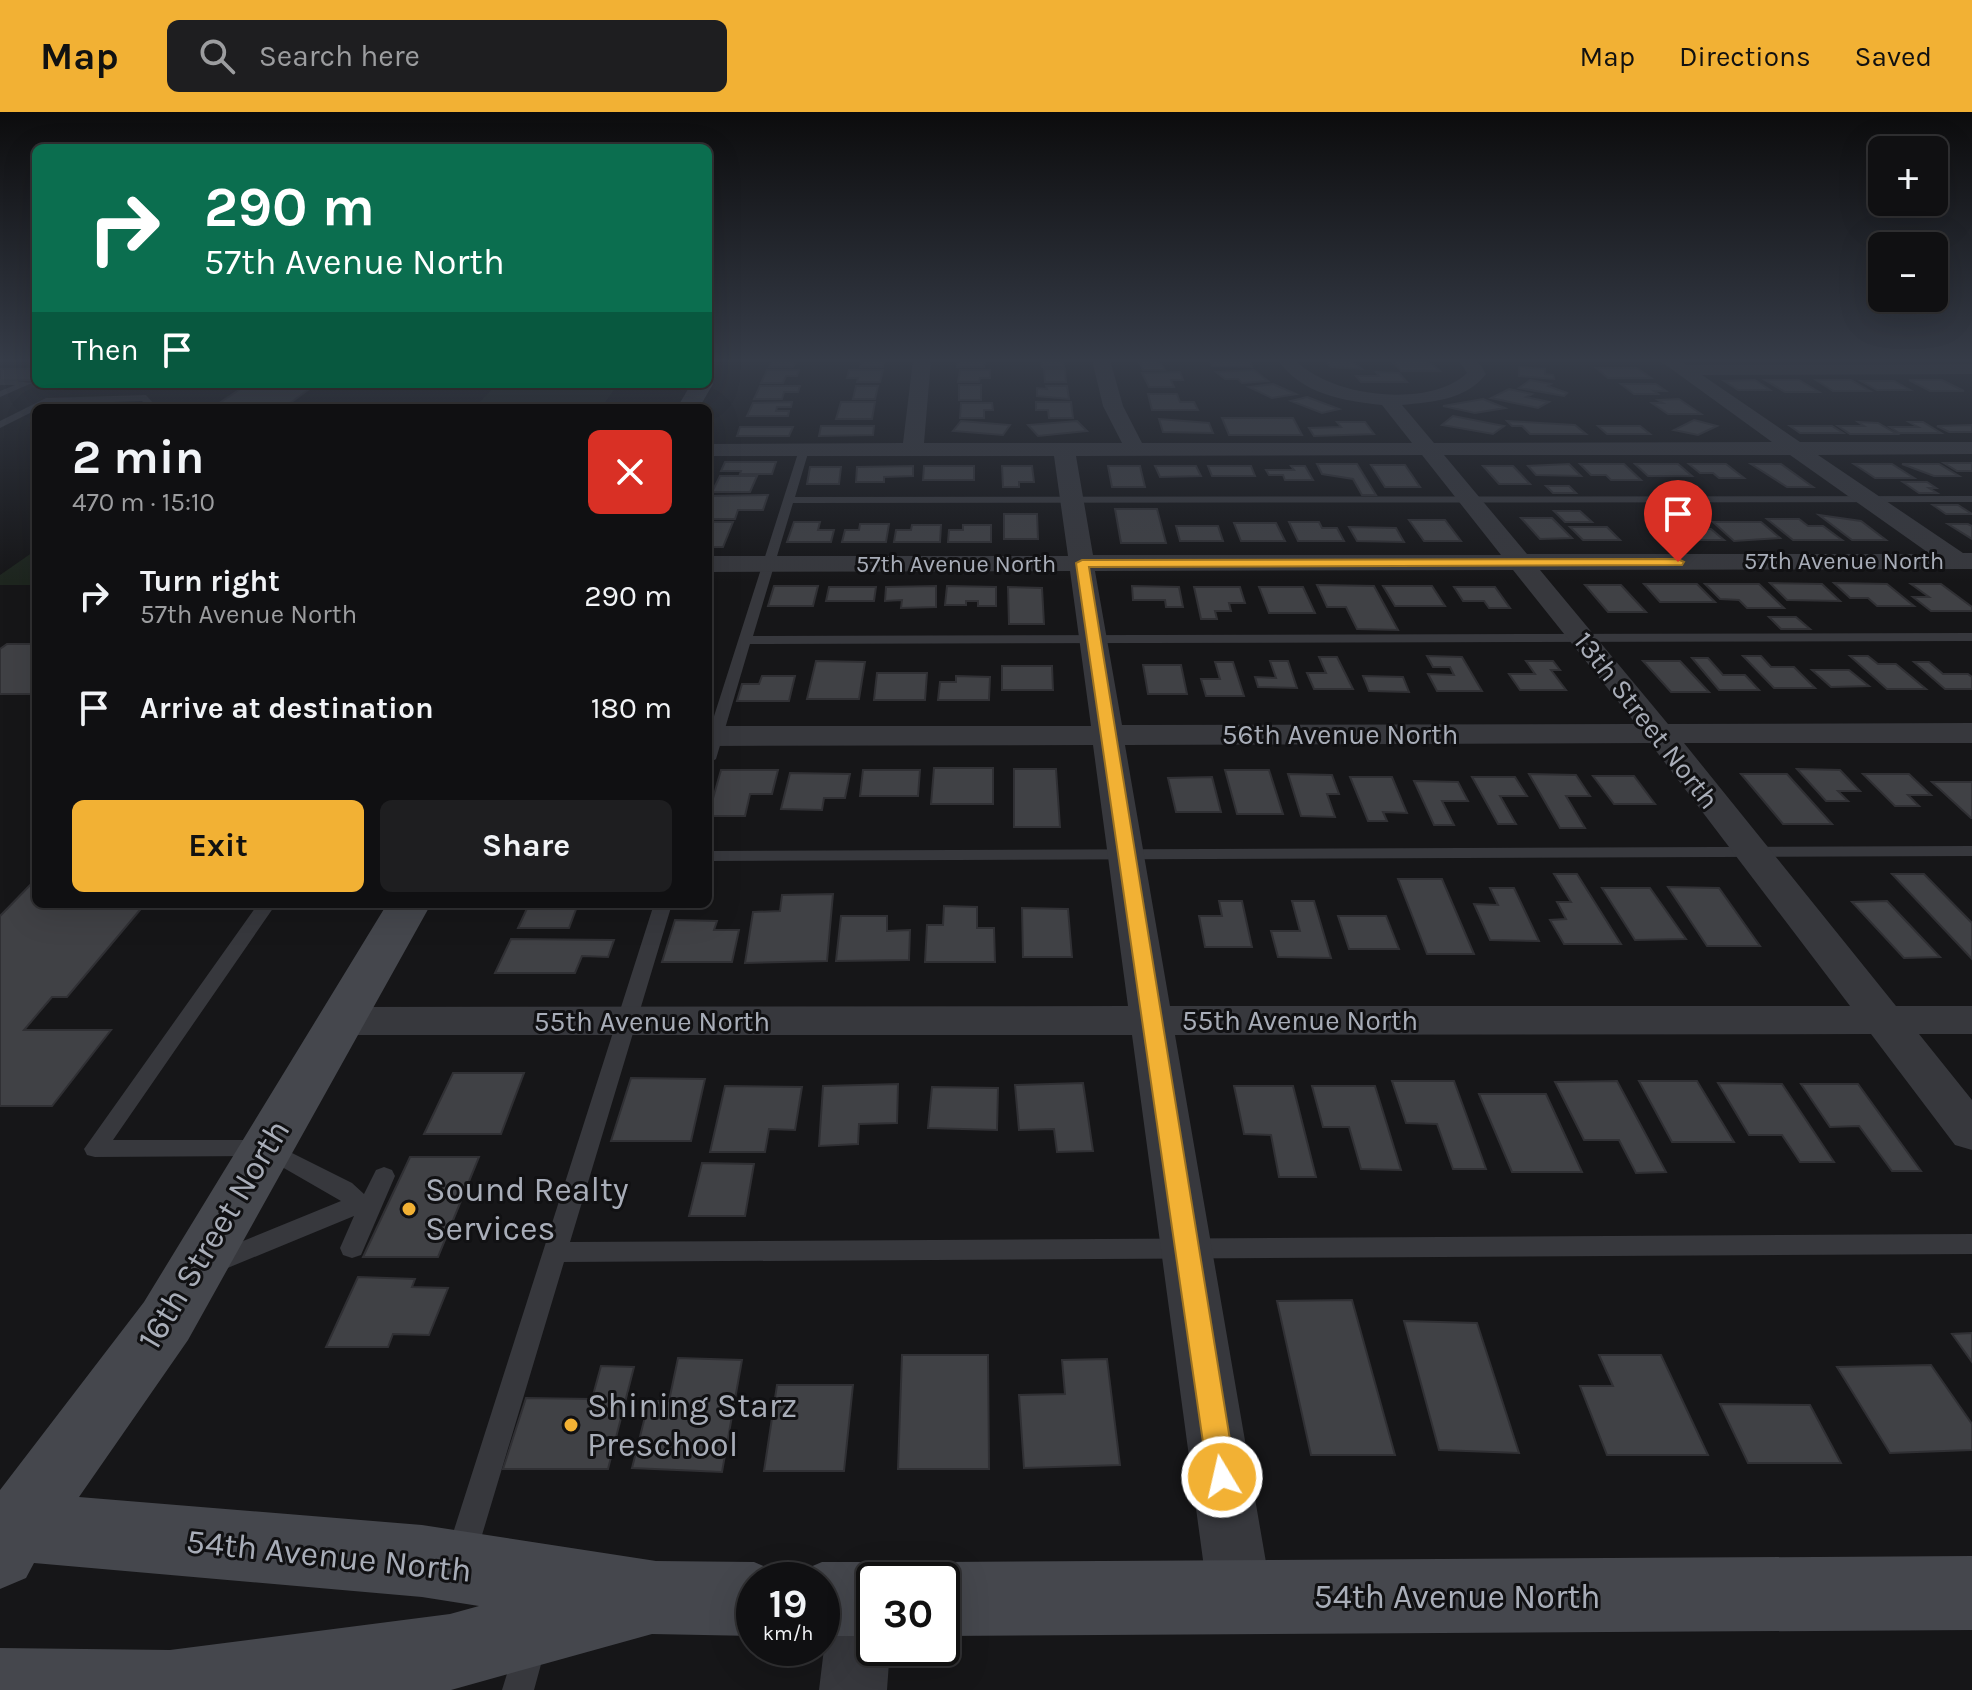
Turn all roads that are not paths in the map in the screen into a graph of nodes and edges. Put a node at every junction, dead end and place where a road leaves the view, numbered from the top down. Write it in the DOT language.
graph roads {
  1 [pos="915,434"];
  2 [pos="1127,434"];
  3 [pos="1415,434"];
  4 [pos="1771,434"];
  5 [pos="1791,448"];
  6 [pos="1972,448"];
  7 [pos="712,450"];
  8 [pos="804,450"];
  9 [pos="913,450"];
  10 [pos="1064,450"];
  11 [pos="1428,450"];
  12 [pos="1136,451"];
  13 [pos="1470,499"];
  14 [pos="1866,499"];
  15 [pos="1972,499"];
  16 [pos="788,500"];
  17 [pos="1072,500"];
  18 [pos="1082,563"];
  19 [pos="1523,563"];
  20 [pos="712,564"];
  21 [pos="768,564"];
  22 [pos="1967,564"];
  23 [pos="1972,637"];
  24 [pos="1583,638"];
  25 [pos="1093,639"];
  26 [pos="745,640"];
  27 [pos="1659,733"];
  28 [pos="1972,733"];
  29 [pos="1108,735"];
  30 [pos="712,738"];
  31 [pos="712,744"];
  32 [pos="1750,851"];
  33 [pos="1972,851"];
  34 [pos="1126,854"];
  35 [pos="712,856"];
  36 [pos="264,908"];
  37 [pos="407,908"];
  38 [pos="662,908"];
  39 [pos="1151,1019"];
  40 [pos="1972,1020"];
  41 [pos="340,1021"];
  42 [pos="627,1021"];
  43 [pos="1882,1021"];
  44 [pos="1972,1133"];
  45 [pos="266,1148"];
  46 [pos="384,1176"];
  47 [pos="365,1203"];
  48 [pos="1972,1244"];
  49 [pos="1186,1247"];
  50 [pos="352,1248"];
  51 [pos="555,1252"];
  52 [pos="195,1270"];
  53 [pos="5,1535"];
  54 [pos="458,1566"];
  55 [pos="1972,1593"];
  56 [pos="1240,1597"];
  57 [pos="656,1598"];
  58 [pos="736,1599"];
  59 [pos="853,1599"];
  60 [pos="960,1599"];
  61 [pos="526,1660"];
  62 [pos="351,1677"];
  63 [pos="0,1687"];
  64 [pos="853,1690"];
  1 -- 9 [label="street"];
  2 -- 12 [label="street"];
  3 -- 11 [label="street, 13th Street North"];
  4 -- 5 [label="street"];
  5 -- 6 [label="street"];
  5 -- 11 [label="street"];
  5 -- 14 [label="street"];
  7 -- 8 [label="street"];
  8 -- 9 [label="street"];
  8 -- 16 [label="lane"];
  9 -- 10 [label="street"];
  10 -- 12 [label="street"];
  10 -- 17 [label="street"];
  11 -- 12 [label="street"];
  11 -- 13 [label="street, 13th Street North"];
  13 -- 14 [label="lane"];
  13 -- 17 [label="lane"];
  13 -- 19 [label="street, 13th Street North"];
  14 -- 15 [label="lane"];
  14 -- 22 [label="street"];
  16 -- 17 [label="lane"];
  16 -- 21 [label="lane"];
  17 -- 18 [label="street"];
  18 -- 19 [label="street, 57th Avenue North"];
  18 -- 21 [label="street, 57th Avenue North"];
  18 -- 25 [label="street"];
  19 -- 22 [label="street, 57th Avenue North"];
  19 -- 24 [label="street, 13th Street North"];
  20 -- 21 [label="street, 57th Avenue North"];
  21 -- 26 [label="lane"];
  23 -- 24 [label="lane"];
  24 -- 25 [label="lane"];
  24 -- 27 [label="street, 13th Street North"];
  25 -- 26 [label="lane"];
  25 -- 29 [label="street"];
  26 -- 30 [label="lane"];
  27 -- 28 [label="street, 56th Avenue North"];
  27 -- 29 [label="street, 56th Avenue North"];
  27 -- 32 [label="street, 13th Street North"];
  29 -- 31 [label="street, 56th Avenue North"];
  29 -- 34 [label="street"];
  32 -- 33 [label="lane"];
  32 -- 34 [label="lane"];
  32 -- 43 [label="street, 13th Street North"];
  34 -- 35 [label="lane"];
  34 -- 39 [label="street"];
  36 -- 45 [label="lane"];
  37 -- 41 [label="main road, 16th Street North"];
  38 -- 42 [label="lane"];
  39 -- 42 [label="street, 55th Avenue North"];
  39 -- 43 [label="street, 55th Avenue North"];
  39 -- 49 [label="street"];
  40 -- 43 [label="street, 55th Avenue North"];
  41 -- 42 [label="street, 55th Avenue North"];
  41 -- 45 [label="main road, 16th Street North"];
  42 -- 51 [label="lane"];
  43 -- 44 [label="street, 13th Street North"];
  45 -- 47 [label="lane"];
  45 -- 52 [label="main road, 16th Street North"];
  46 -- 47 [label="lane"];
  47 -- 50 [label="lane"];
  47 -- 52 [label="lane"];
  48 -- 49 [label="lane"];
  49 -- 51 [label="lane"];
  49 -- 56 [label="street"];
  51 -- 54 [label="lane"];
  52 -- 53 [label="main road, 16th Street North"];
  53 -- 54 [label="main road, 54th Avenue North"];
  54 -- 57 [label="main road, 54th Avenue North"];
  55 -- 56 [label="main road, 54th Avenue North"];
  56 -- 60 [label="main road, 54th Avenue North"];
  57 -- 58 [label="main road, 54th Avenue North"];
  57 -- 61 [label="main road, 54th Avenue North"];
  59 -- 64 [label="street"];
  61 -- 62 [label="main road, 54th Avenue North"];
  62 -- 63 [label="main road, 54th Avenue North"];
}
